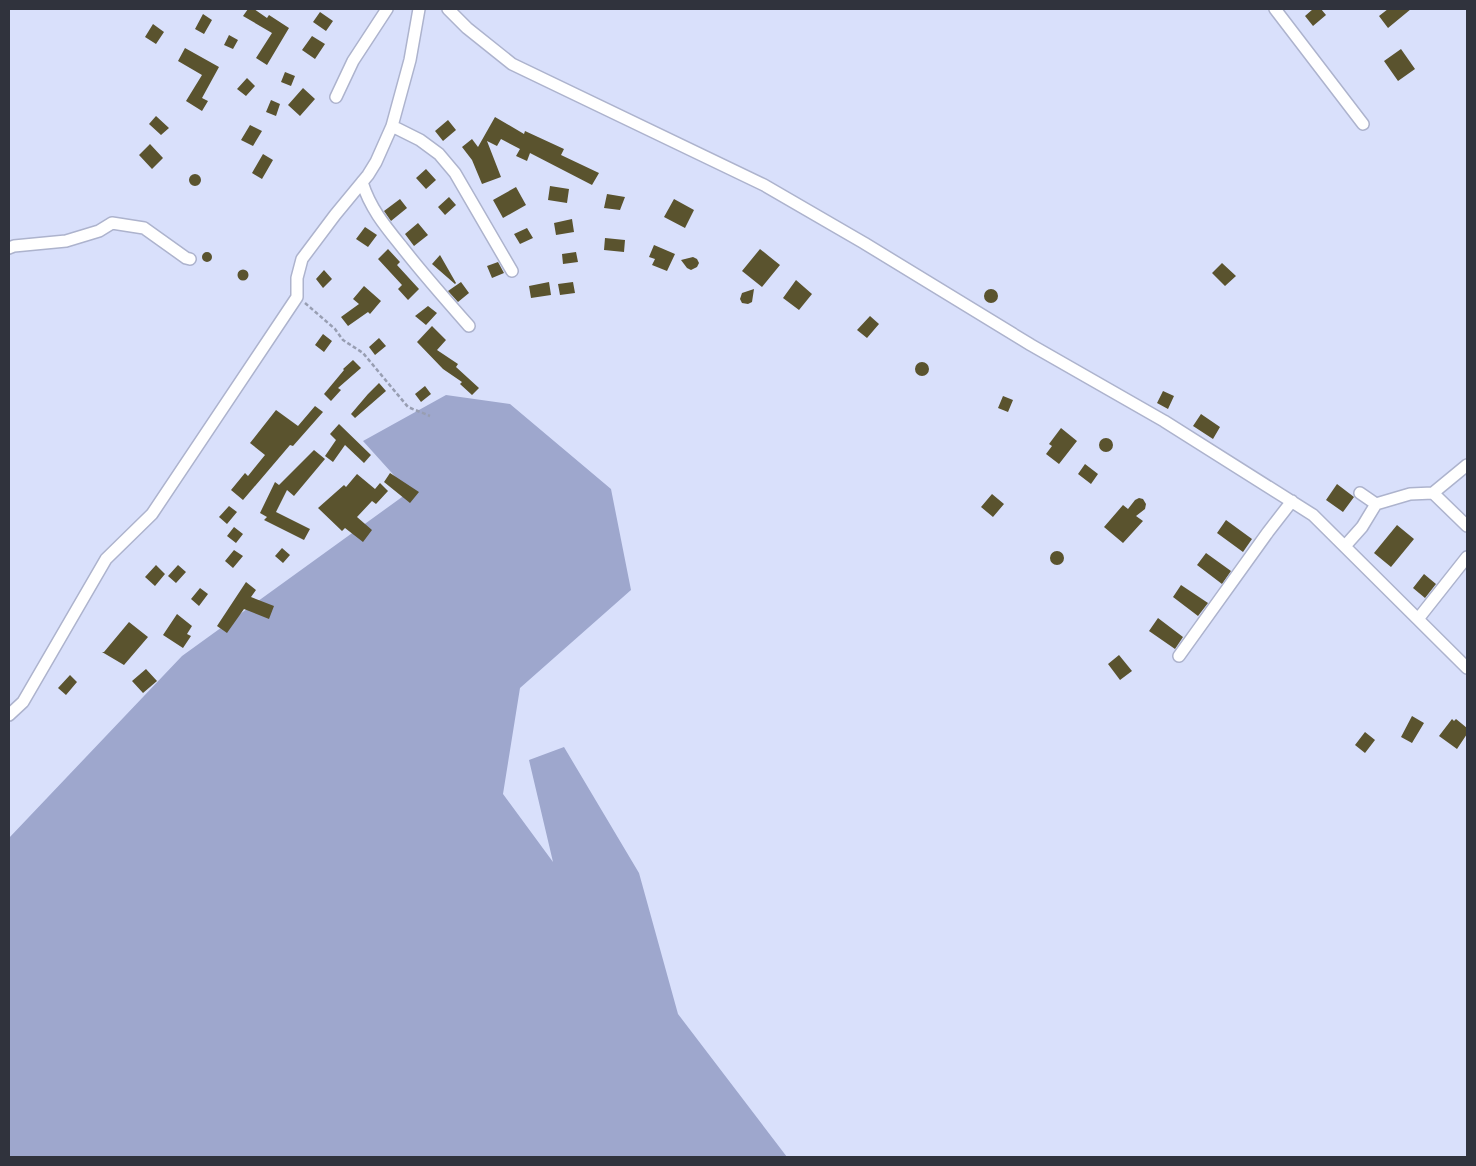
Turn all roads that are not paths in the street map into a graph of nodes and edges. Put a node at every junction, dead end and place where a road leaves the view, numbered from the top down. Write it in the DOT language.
graph roads {
  1 [pos="388,9"];
  2 [pos="418,9"];
  3 [pos="448,9"];
  4 [pos="1275,9"];
  5 [pos="336,97"];
  6 [pos="1363,124"];
  7 [pos="392,126"];
  8 [pos="362,182"];
  9 [pos="9,248"];
  10 [pos="190,259"];
  11 [pos="512,271"];
  12 [pos="469,326"];
  13 [pos="1467,465"];
  14 [pos="1360,493"];
  15 [pos="1433,493"];
  16 [pos="1292,502"];
  17 [pos="1376,504"];
  18 [pos="1467,526"];
  19 [pos="1344,546"];
  20 [pos="1467,557"];
  21 [pos="1418,619"];
  22 [pos="1179,656"];
  23 [pos="1467,668"];
  24 [pos="23,702"];
  25 [pos="9,704"];
  26 [pos="9,715"];
  1 -- 5 [label="street"];
  2 -- 7 [label="street"];
  3 -- 16 [label="street"];
  4 -- 6 [label="street"];
  7 -- 8 [label="street"];
  7 -- 11 [label="street"];
  8 -- 12 [label="street"];
  8 -- 24 [label="street"];
  9 -- 10 [label="street"];
  13 -- 15 [label="street"];
  14 -- 17 [label="street"];
  15 -- 17 [label="street"];
  15 -- 18 [label="street"];
  16 -- 19 [label="street"];
  16 -- 22 [label="street"];
  17 -- 19 [label="street"];
  19 -- 21 [label="street"];
  20 -- 21 [label="street"];
  21 -- 23 [label="street"];
  24 -- 25 [label="street"];
  24 -- 26 [label="street"];
}
